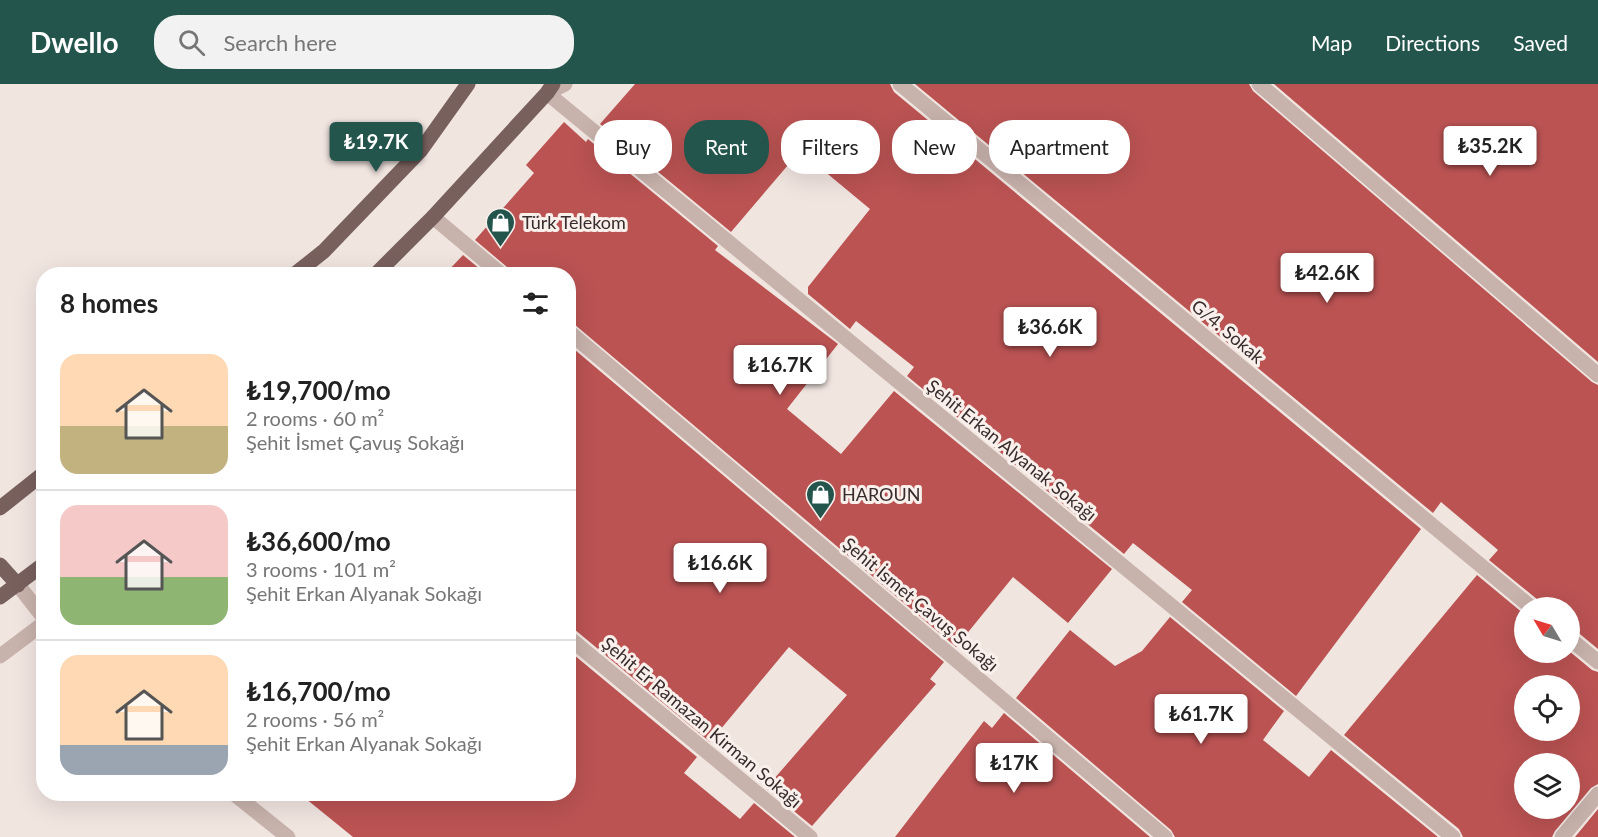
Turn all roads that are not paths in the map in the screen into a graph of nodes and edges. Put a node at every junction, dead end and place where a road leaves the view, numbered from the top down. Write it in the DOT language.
graph roads {
  1 [pos="468,84"];
  2 [pos="564,84"];
  3 [pos="900,84"];
  4 [pos="1259,84"];
  5 [pos="550,88"];
  6 [pos="433,217"];
  7 [pos="304,267"];
  8 [pos="383,267"];
  9 [pos="493,267"];
  10 [pos="576,338"];
  11 [pos="1598,375"];
  12 [pos="36,479"];
  13 [pos="0,508"];
  14 [pos="0,565"];
  15 [pos="36,570"];
  16 [pos="18,585"];
  17 [pos="0,597"];
  18 [pos="1519,597"];
  19 [pos="36,610"];
  20 [pos="36,627"];
  21 [pos="576,644"];
  22 [pos="1580,647"];
  23 [pos="0,656"];
  24 [pos="1598,662"];
  25 [pos="1598,794"];
  26 [pos="243,801"];
  27 [pos="288,837"];
  28 [pos="810,837"];
  29 [pos="1165,837"];
  30 [pos="1453,837"];
  31 [pos="1562,837"];
  1 -- 7 [label="main road"];
  2 -- 5 [label="street"];
  3 -- 18 [label="street, G/4. Sokak"];
  4 -- 11 [label="street"];
  5 -- 6 [label="main road"];
  5 -- 30 [label="street, Şehit Erkan Alyanak Sokağı"];
  6 -- 8 [label="main road"];
  6 -- 9 [label="street"];
  10 -- 29 [label="street, Şehit İsmet Çavuş Sokağı"];
  12 -- 13 [label="main road"];
  14 -- 16 [label="main road"];
  15 -- 16 [label="main road"];
  16 -- 17 [label="main road"];
  16 -- 19 [label="street"];
  20 -- 23 [label="street"];
  21 -- 28 [label="street, Şehit Er Ramazan Kirman Sokağı"];
  22 -- 24 [label="street"];
  25 -- 31 [label="street"];
  26 -- 27 [label="street"];
}
